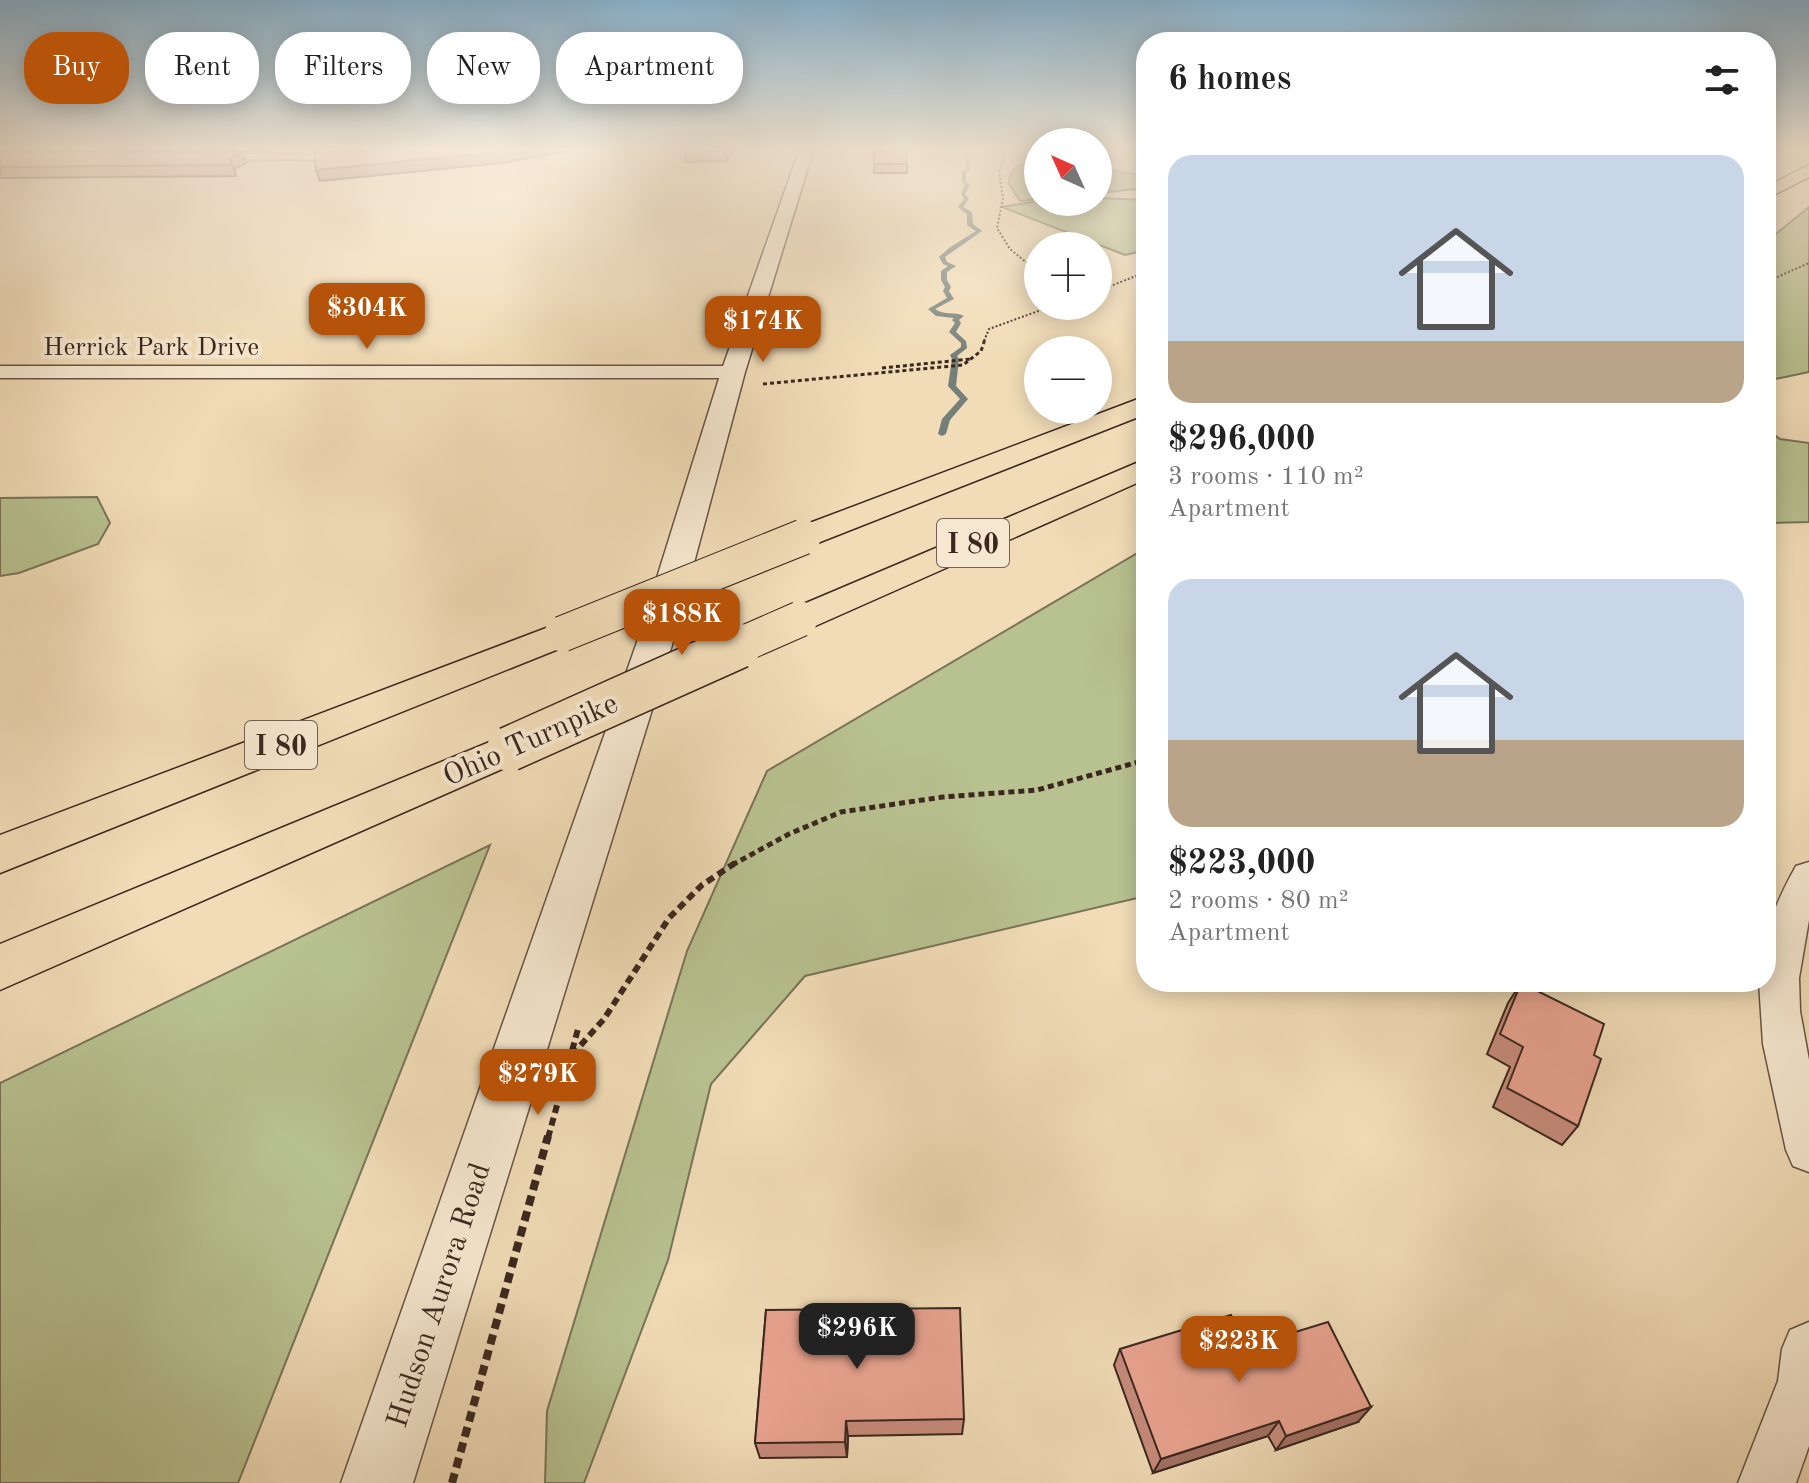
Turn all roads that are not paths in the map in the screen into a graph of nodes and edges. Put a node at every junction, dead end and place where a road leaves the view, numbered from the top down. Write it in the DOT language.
graph roads {
  1 [pos="784,217"];
  2 [pos="0,372"];
  3 [pos="733,372"];
  4 [pos="1136,408"];
  5 [pos="1136,472"];
  6 [pos="0,855"];
  7 [pos="1809,876"];
  8 [pos="0,968"];
  9 [pos="1809,1150"];
  10 [pos="1809,1349"];
  11 [pos="377,1483"];
  12 [pos="1767,1483"];
  1 -- 3 [label="street, Hudson Aurora Road"];
  2 -- 3 [label="street, Herrick Park Drive"];
  3 -- 11 [label="street, Hudson Aurora Road"];
  4 -- 6 [label="highway, I 80, bridge"];
  5 -- 8 [label="highway, Ohio Turnpike / I 80, bridge"];
  7 -- 9 [label="street"];
  10 -- 12 [label="street"];
}
